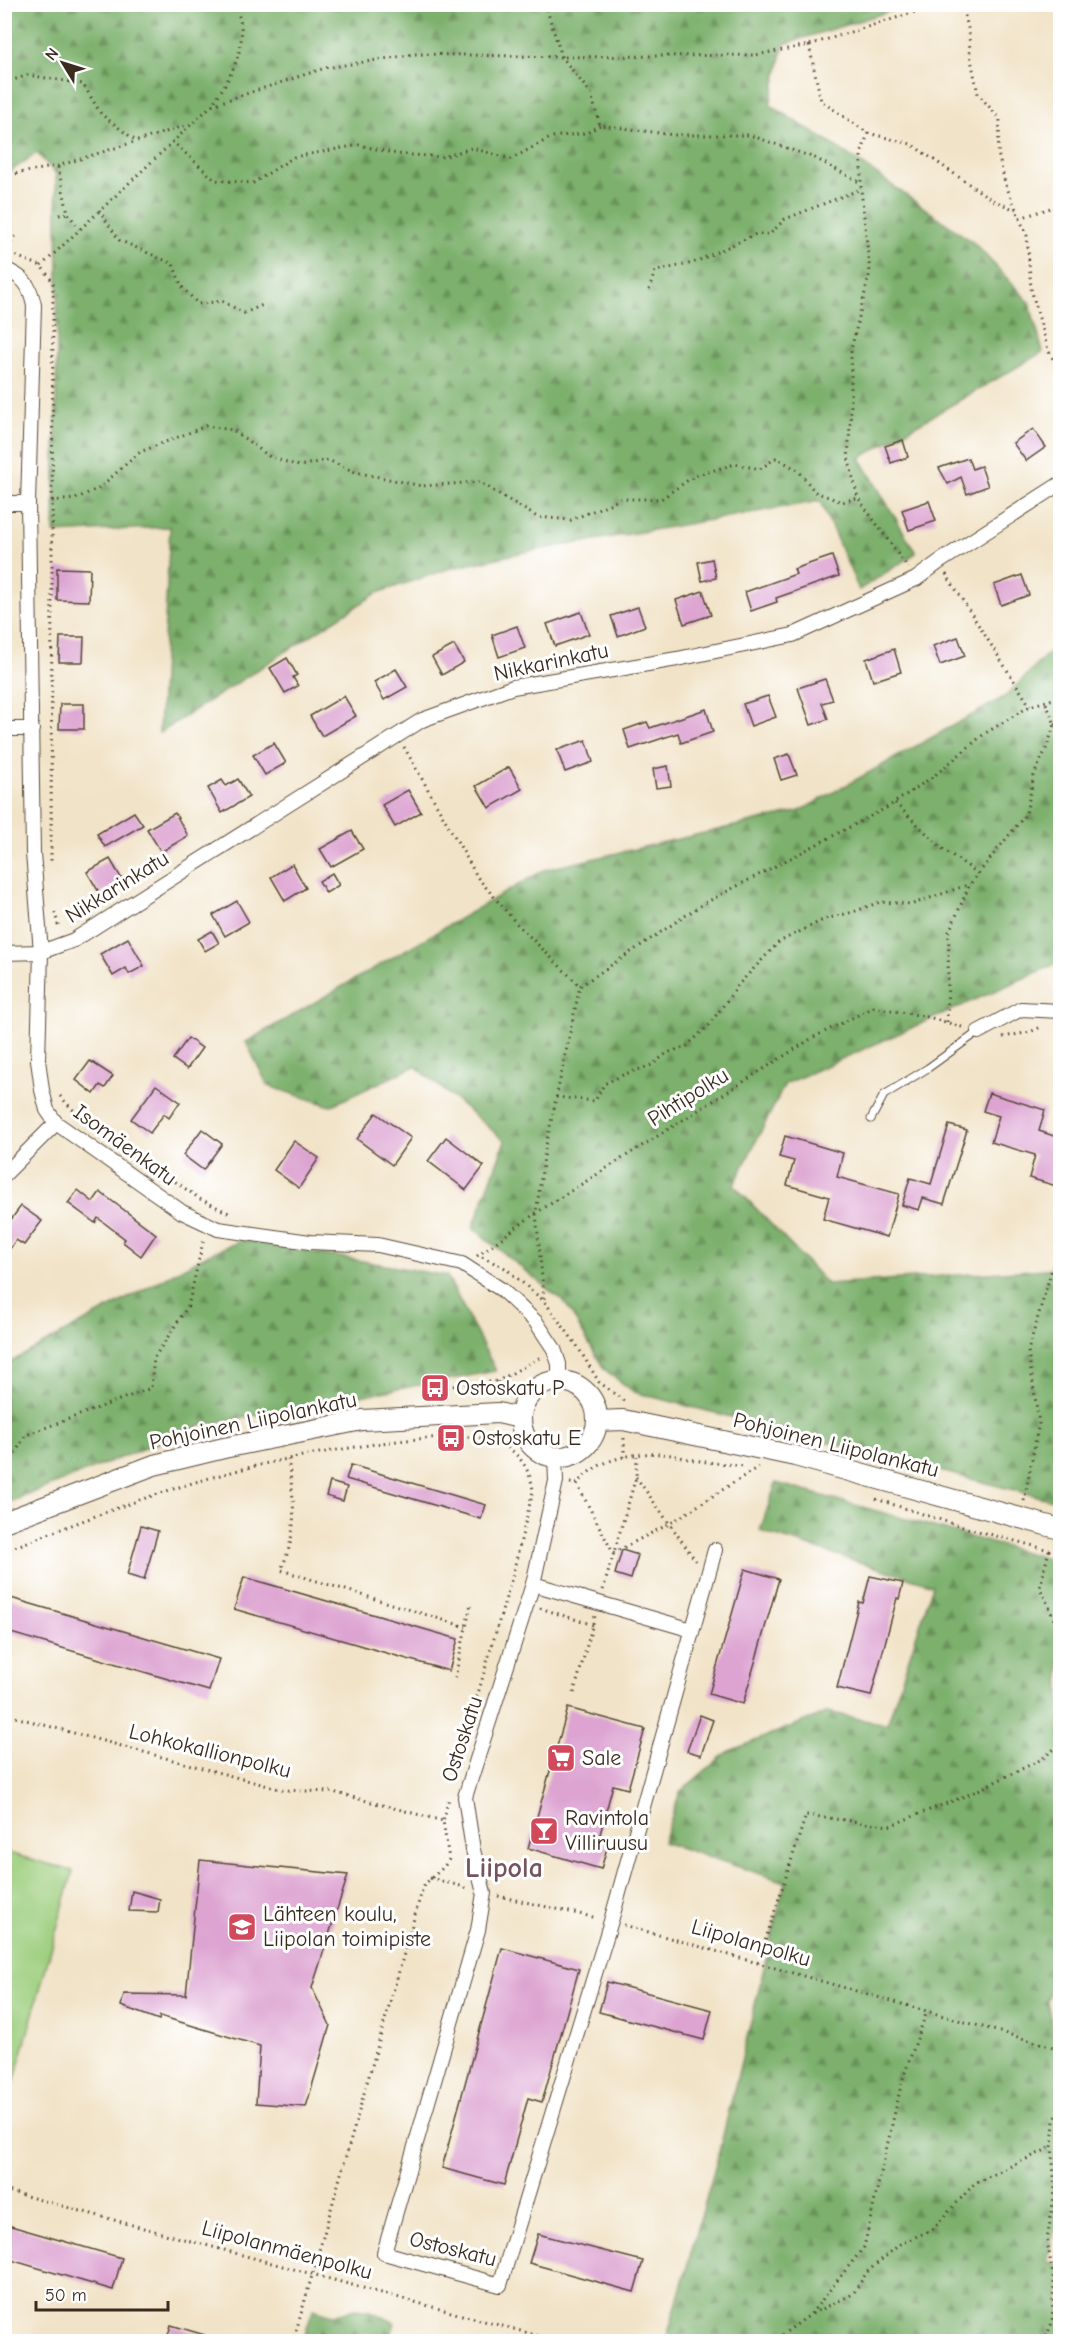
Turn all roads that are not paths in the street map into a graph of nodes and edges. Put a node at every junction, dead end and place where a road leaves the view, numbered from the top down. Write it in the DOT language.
graph roads {
  1 [pos="4,269"];
  2 [pos="1060,484"];
  3 [pos="4,503"];
  4 [pos="28,503"];
  5 [pos="4,729"];
  6 [pos="32,729"];
  7 [pos="41,952"];
  8 [pos="4,953"];
  9 [pos="1060,1011"];
  10 [pos="978,1032"];
  11 [pos="871,1119"];
  12 [pos="57,1123"];
  13 [pos="4,1175"];
  14 [pos="559,1381"];
  15 [pos="520,1418"];
  16 [pos="597,1421"];
  17 [pos="555,1458"];
  18 [pos="4,1522"];
  19 [pos="1060,1529"];
  20 [pos="715,1550"];
  21 [pos="533,1584"];
  22 [pos="692,1630"];
  1 -- 4 [label="street, Isomäenkatu"];
  2 -- 7 [label="street, Nikkarinkatu"];
  3 -- 4 [label="street"];
  4 -- 6 [label="street, Isomäenkatu"];
  5 -- 6 [label="street"];
  6 -- 7 [label="street, Isomäenkatu"];
  7 -- 8 [label="street, Nikkarinkatu"];
  7 -- 12 [label="street, Isomäenkatu"];
  9 -- 10 [label="street"];
  10 -- 11 [label="lane"];
  12 -- 13 [label="street"];
  12 -- 14 [label="street, Isomäenkatu"];
  14 -- 15 [label="street"];
  14 -- 16 [label="street"];
  15 -- 17 [label="street"];
  15 -- 18 [label="street, Pohjoinen Liipolankatu"];
  16 -- 17 [label="street"];
  16 -- 19 [label="street, Pohjoinen Liipolankatu"];
  17 -- 21 [label="street, Ostoskatu"];
  20 -- 22 [label="street, Ostoskatu"];
  21 -- 22 [label="street"];
  21 -- 22 [label="street, Ostoskatu"];
}
